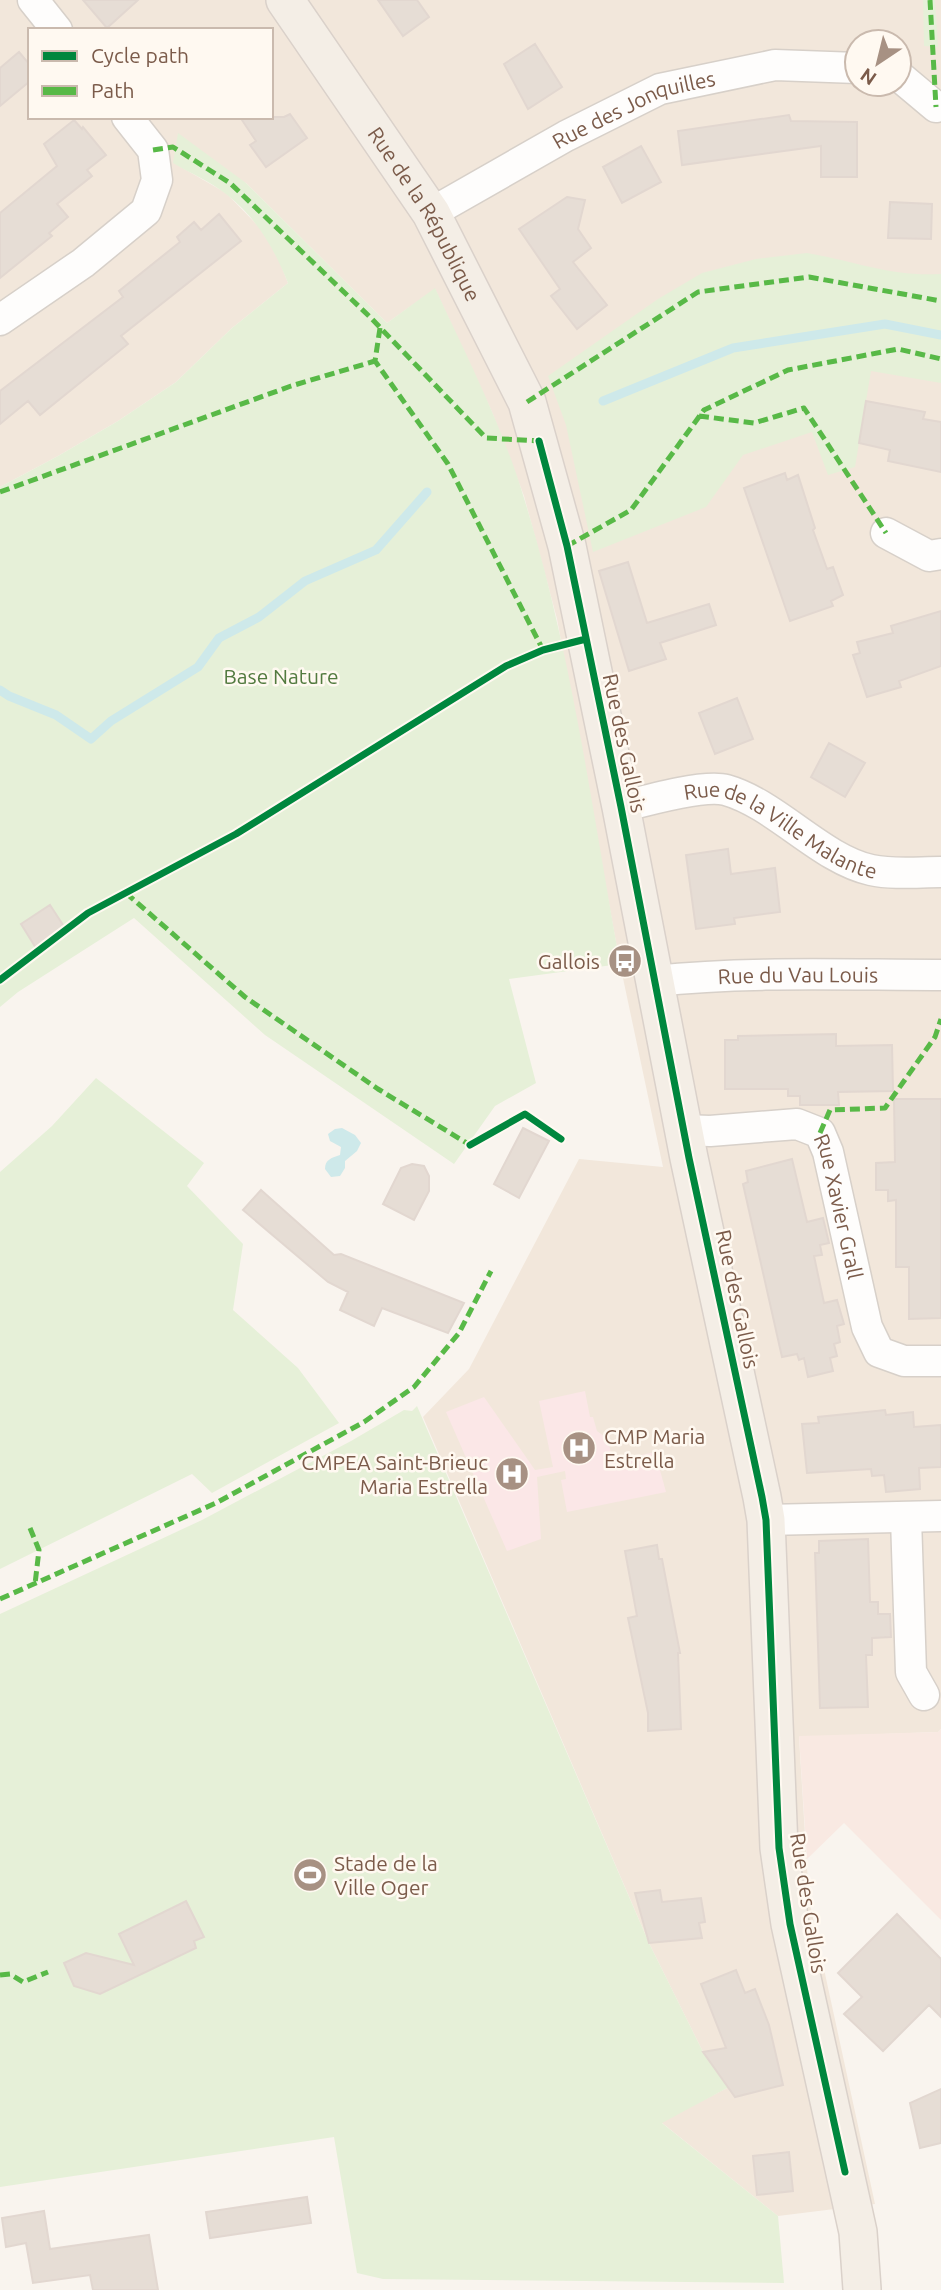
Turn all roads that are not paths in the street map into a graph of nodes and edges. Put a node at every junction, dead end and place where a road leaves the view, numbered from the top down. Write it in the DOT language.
graph roads {
  1 [pos="33,0"];
  2 [pos="285,0"];
  3 [pos="55,28"];
  4 [pos="843,67"];
  5 [pos="913,88"];
  6 [pos="936,107"];
  7 [pos="129,119"];
  8 [pos="431,213"];
  9 [pos="0,320"];
  10 [pos="539,441"];
  11 [pos="886,533"];
  12 [pos="941,554"];
  13 [pos="621,807"];
  14 [pos="941,872"];
  15 [pos="941,975"];
  16 [pos="654,981"];
  17 [pos="683,1130"];
  18 [pos="941,1361"];
  19 [pos="941,1516"];
  20 [pos="906,1518"];
  21 [pos="766,1520"];
  22 [pos="924,1695"];
  23 [pos="860,2290"];
  24 [pos="893,2290"];
  1 -- 3 [label="street"];
  2 -- 8 [label="main road, Rue de la République"];
  4 -- 8 [label="street, Rue des Jonquilles"];
  5 -- 6 [label="street"];
  7 -- 9 [label="street"];
  8 -- 10 [label="main road, Rue de la République"];
  10 -- 13 [label="main road, Rue des Gallois"];
  11 -- 12 [label="street"];
  13 -- 14 [label="street, Rue de la Ville Malante"];
  13 -- 16 [label="main road, Rue des Gallois"];
  15 -- 16 [label="street, Rue du Vau Louis"];
  16 -- 17 [label="main road, Rue des Gallois"];
  17 -- 18 [label="street, Rue Xavier Grall"];
  17 -- 21 [label="main road, Rue des Gallois"];
  19 -- 20 [label="street"];
  20 -- 21 [label="street"];
  20 -- 22 [label="street"];
  21 -- 23 [label="main road, Rue des Gallois"];
  23 -- 24 [label="main road"];
}
